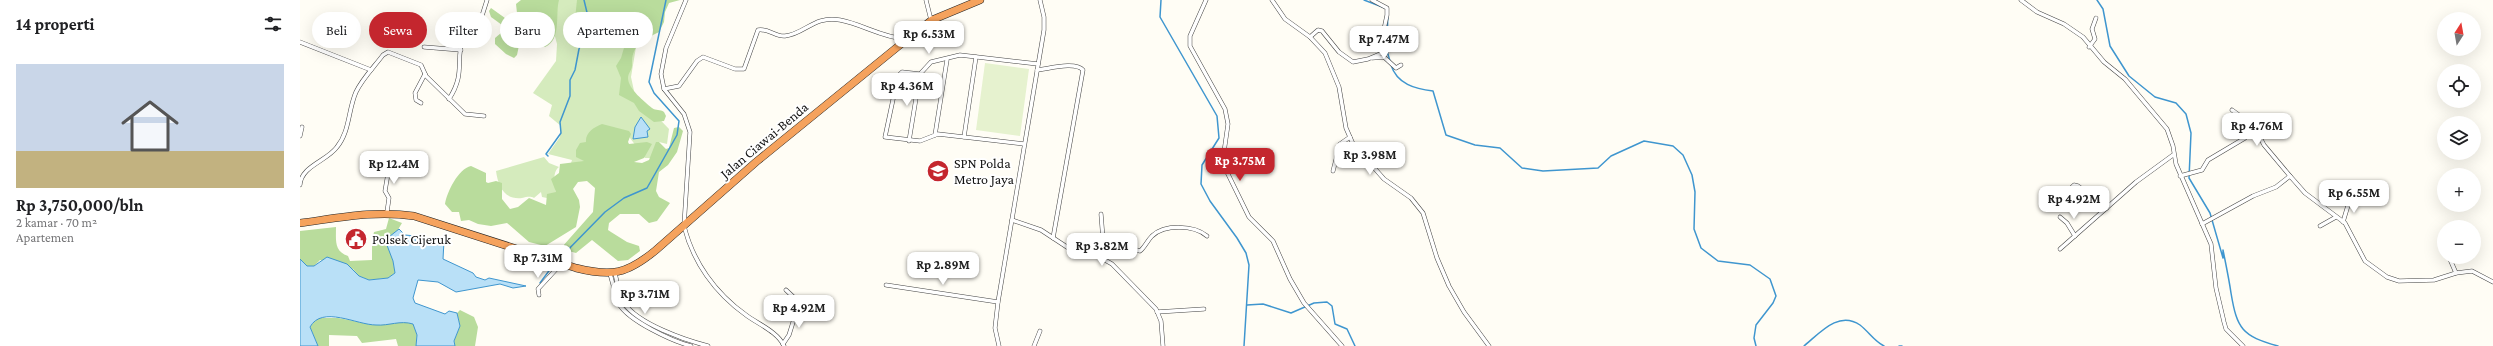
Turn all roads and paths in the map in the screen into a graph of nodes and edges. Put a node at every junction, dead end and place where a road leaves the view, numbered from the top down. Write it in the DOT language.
graph roads {
  1 [pos="487,0"];
  2 [pos="686,0"];
  3 [pos="926,0"];
  4 [pos="980,0"];
  5 [pos="1040,0"];
  6 [pos="1206,0"];
  7 [pos="1272,0"];
  8 [pos="1372,0"];
  9 [pos="2021,0"];
  10 [pos="2096,18"];
  11 [pos="932,20"];
  12 [pos="1310,37"];
  13 [pos="906,40"];
  14 [pos="300,42"];
  15 [pos="427,47"];
  16 [pos="2089,47"];
  17 [pos="461,50"];
  18 [pos="976,57"];
  19 [pos="1371,58"];
  20 [pos="947,60"];
  21 [pos="1038,64"];
  22 [pos="1402,65"];
  23 [pos="371,70"];
  24 [pos="1037,70"];
  25 [pos="425,74"];
  26 [pos="920,74"];
  27 [pos="664,89"];
  28 [pos="449,99"];
  29 [pos="421,103"];
  30 [pos="2232,110"];
  31 [pos="484,116"];
  32 [pos="302,127"];
  33 [pos="935,135"];
  34 [pos="300,136"];
  35 [pos="964,137"];
  36 [pos="1350,137"];
  37 [pos="2245,138"];
  38 [pos="909,141"];
  39 [pos="1024,144"];
  40 [pos="2173,155"];
  41 [pos="391,156"];
  42 [pos="1333,171"];
  43 [pos="301,176"];
  44 [pos="2180,176"];
  45 [pos="2290,176"];
  46 [pos="300,185"];
  47 [pos="2066,193"];
  48 [pos="2349,202"];
  49 [pos="2107,208"];
  50 [pos="387,212"];
  51 [pos="1101,214"];
  52 [pos="2336,217"];
  53 [pos="2060,218"];
  54 [pos="1012,220"];
  55 [pos="2343,222"];
  56 [pos="300,223"];
  57 [pos="2202,224"];
  58 [pos="684,226"];
  59 [pos="2320,226"];
  60 [pos="1208,236"];
  61 [pos="2075,236"];
  62 [pos="1053,238"];
  63 [pos="2060,249"];
  64 [pos="1104,252"];
  65 [pos="1088,254"];
  66 [pos="561,264"];
  67 [pos="2452,264"];
  68 [pos="2456,273"];
  69 [pos="612,274"];
  70 [pos="2493,282"];
  71 [pos="886,285"];
  72 [pos="786,290"];
  73 [pos="539,295"];
  74 [pos="998,302"];
  75 [pos="1204,309"];
  76 [pos="1158,312"];
  77 [pos="1040,331"];
  78 [pos="784,345"];
  79 [pos="999,345"];
  80 [pos="691,346"];
  81 [pos="708,346"];
  82 [pos="1004,346"];
  83 [pos="1034,346"];
  84 [pos="1163,346"];
  85 [pos="1342,346"];
  86 [pos="1489,346"];
  87 [pos="2243,346"];
  1 -- 17 [label="street"];
  2 -- 27 [label="street"];
  3 -- 11 [label="street"];
  4 -- 11 [label="highway, Jalan Ciawai-Benda"];
  5 -- 21 [label="street"];
  6 -- 85 [label="street"];
  7 -- 12 [label="street"];
  8 -- 19 [label="street"];
  9 -- 16 [label="street"];
  10 -- 16 [label="street"];
  11 -- 13 [label="highway, Jalan Ciawai-Benda"];
  12 -- 19 [label="street"];
  12 -- 36 [label="street"];
  13 -- 27 [label="street"];
  13 -- 58 [label="highway, Jalan Ciawai-Benda"];
  14 -- 23 [label="street"];
  15 -- 17 [label="street"];
  16 -- 40 [label="street"];
  17 -- 28 [label="street"];
  18 -- 20 [label="street"];
  18 -- 21 [label="street"];
  18 -- 35 [label="street"];
  19 -- 22 [label="street"];
  20 -- 26 [label="street"];
  20 -- 33 [label="street"];
  21 -- 24 [label="street"];
  23 -- 25 [label="street"];
  23 -- 43 [label="street"];
  24 -- 39 [label="street"];
  24 -- 62 [label="street"];
  25 -- 28 [label="street"];
  25 -- 29 [label="street"];
  26 -- 38 [label="street"];
  26 -- 38 [label="street"];
  27 -- 58 [label="street"];
  28 -- 31 [label="street"];
  30 -- 45 [label="street"];
  32 -- 34 [label="street"];
  33 -- 35 [label="street"];
  33 -- 38 [label="street"];
  35 -- 39 [label="street"];
  36 -- 42 [label="street"];
  36 -- 86 [label="street"];
  37 -- 44 [label="street"];
  39 -- 54 [label="street"];
  40 -- 44 [label="street"];
  40 -- 49 [label="street"];
  41 -- 50 [label="street"];
  43 -- 46 [label="street"];
  44 -- 57 [label="street"];
  45 -- 52 [label="street"];
  45 -- 57 [label="street"];
  47 -- 49 [label="street"];
  48 -- 55 [label="street"];
  49 -- 61 [label="street"];
  50 -- 56 [label="highway"];
  50 -- 66 [label="highway"];
  51 -- 64 [label="street"];
  52 -- 55 [label="street"];
  52 -- 59 [label="street"];
  53 -- 61 [label="street"];
  54 -- 62 [label="street"];
  54 -- 74 [label="street"];
  55 -- 68 [label="street"];
  57 -- 87 [label="street"];
  58 -- 69 [label="highway, Jalan Ciawai-Benda"];
  58 -- 78 [label="street"];
  60 -- 64 [label="street"];
  61 -- 63 [label="street"];
  62 -- 65 [label="street"];
  64 -- 65 [label="street"];
  65 -- 76 [label="street"];
  66 -- 69 [label="highway"];
  66 -- 73 [label="street"];
  67 -- 68 [label="street"];
  68 -- 70 [label="street"];
  69 -- 80 [label="street"];
  69 -- 81 [label="street"];
  71 -- 74 [label="street"];
  72 -- 78 [label="street"];
  74 -- 79 [label="street"];
  75 -- 76 [label="street"];
  76 -- 84 [label="street"];
  77 -- 83 [label="street"];
  79 -- 82 [label="street"];
}
